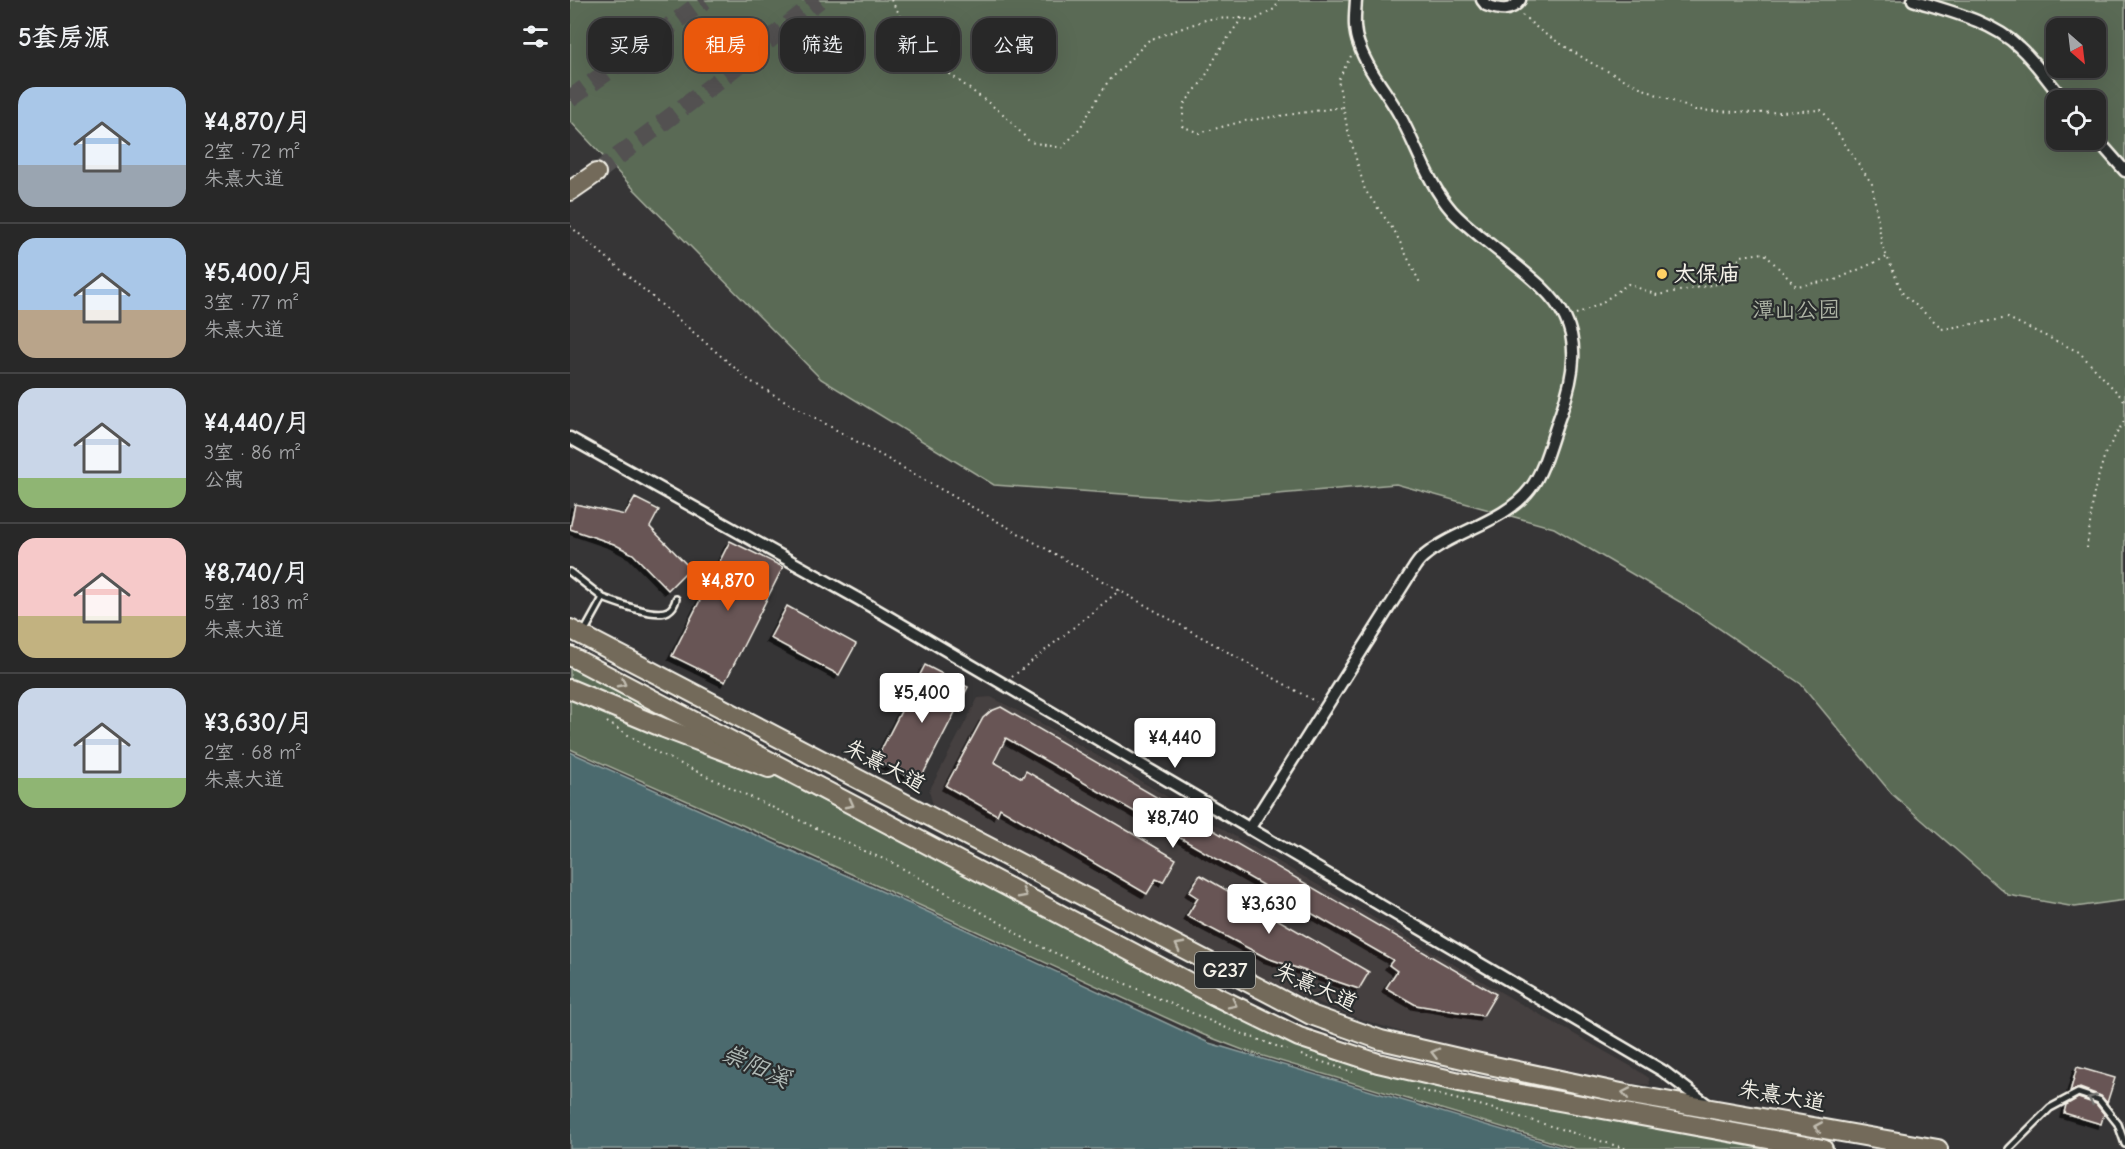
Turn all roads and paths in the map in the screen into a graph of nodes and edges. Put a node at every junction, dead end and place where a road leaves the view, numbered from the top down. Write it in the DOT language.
graph roads {
  1 [pos="891,0"];
  2 [pos="1278,0"];
  3 [pos="1356,0"];
  4 [pos="1482,0"];
  5 [pos="1913,0"];
  6 [pos="1517,4"];
  7 [pos="1243,18"];
  8 [pos="1358,43"];
  9 [pos="2056,90"];
  10 [pos="1343,107"];
  11 [pos="2106,149"];
  12 [pos="2125,171"];
  13 [pos="596,173"];
  14 [pos="570,191"];
  15 [pos="570,226"];
  16 [pos="1887,257"];
  17 [pos="1421,285"];
  18 [pos="1565,318"];
  19 [pos="2125,401"];
  20 [pos="2125,419"];
  21 [pos="570,438"];
  22 [pos="2087,548"];
  23 [pos="570,572"];
  24 [pos="1120,590"];
  25 [pos="603,598"];
  26 [pos="676,599"];
  27 [pos="576,632"];
  28 [pos="570,656"];
  29 [pos="1003,684"];
  30 [pos="570,689"];
  31 [pos="1326,707"];
  32 [pos="602,719"];
  33 [pos="815,785"];
  34 [pos="1250,829"];
  35 [pos="1362,1075"];
  36 [pos="1416,1089"];
  37 [pos="1712,1108"];
  38 [pos="1757,1137"];
  39 [pos="2125,1144"];
  40 [pos="1627,1149"];
  41 [pos="1823,1149"];
  42 [pos="1938,1149"];
  43 [pos="2009,1149"];
  1 -- 7 [label="path"];
  2 -- 7 [label="path"];
  3 -- 8 [label="street"];
  4 -- 6 [label="street"];
  5 -- 9 [label="street"];
  6 -- 16 [label="path"];
  7 -- 10 [label="path"];
  8 -- 10 [label="path"];
  8 -- 18 [label="street"];
  10 -- 17 [label="path"];
  11 -- 12 [label="street"];
  13 -- 14 [label="main road"];
  15 -- 24 [label="path"];
  16 -- 18 [label="path"];
  16 -- 19 [label="path"];
  18 -- 31 [label="street"];
  20 -- 22 [label="path"];
  21 -- 29 [label="street"];
  23 -- 25 [label="lane"];
  24 -- 29 [label="path"];
  24 -- 31 [label="path"];
  25 -- 26 [label="lane"];
  25 -- 27 [label="lane"];
  37 -- 27 [label="main road, 朱熹大道 / G237, one-way"];
  28 -- 33 [label="main road, 朱熹大道 / G237, one-way"];
  29 -- 34 [label="street"];
  30 -- 33 [label="main road"];
  31 -- 34 [label="street"];
  32 -- 35 [label="path"];
  33 -- 38 [label="main road, 朱熹大道 / G237, one-way"];
  34 -- 37 [label="street"];
  36 -- 40 [label="path"];
  37 -- 38 [label="street"];
  42 -- 37 [label="main road, 朱熹大道 / G237, one-way"];
  38 -- 41 [label="main road, 朱熹大道 / G237"];
  39 -- 43 [label="lane, one-way"];
}
